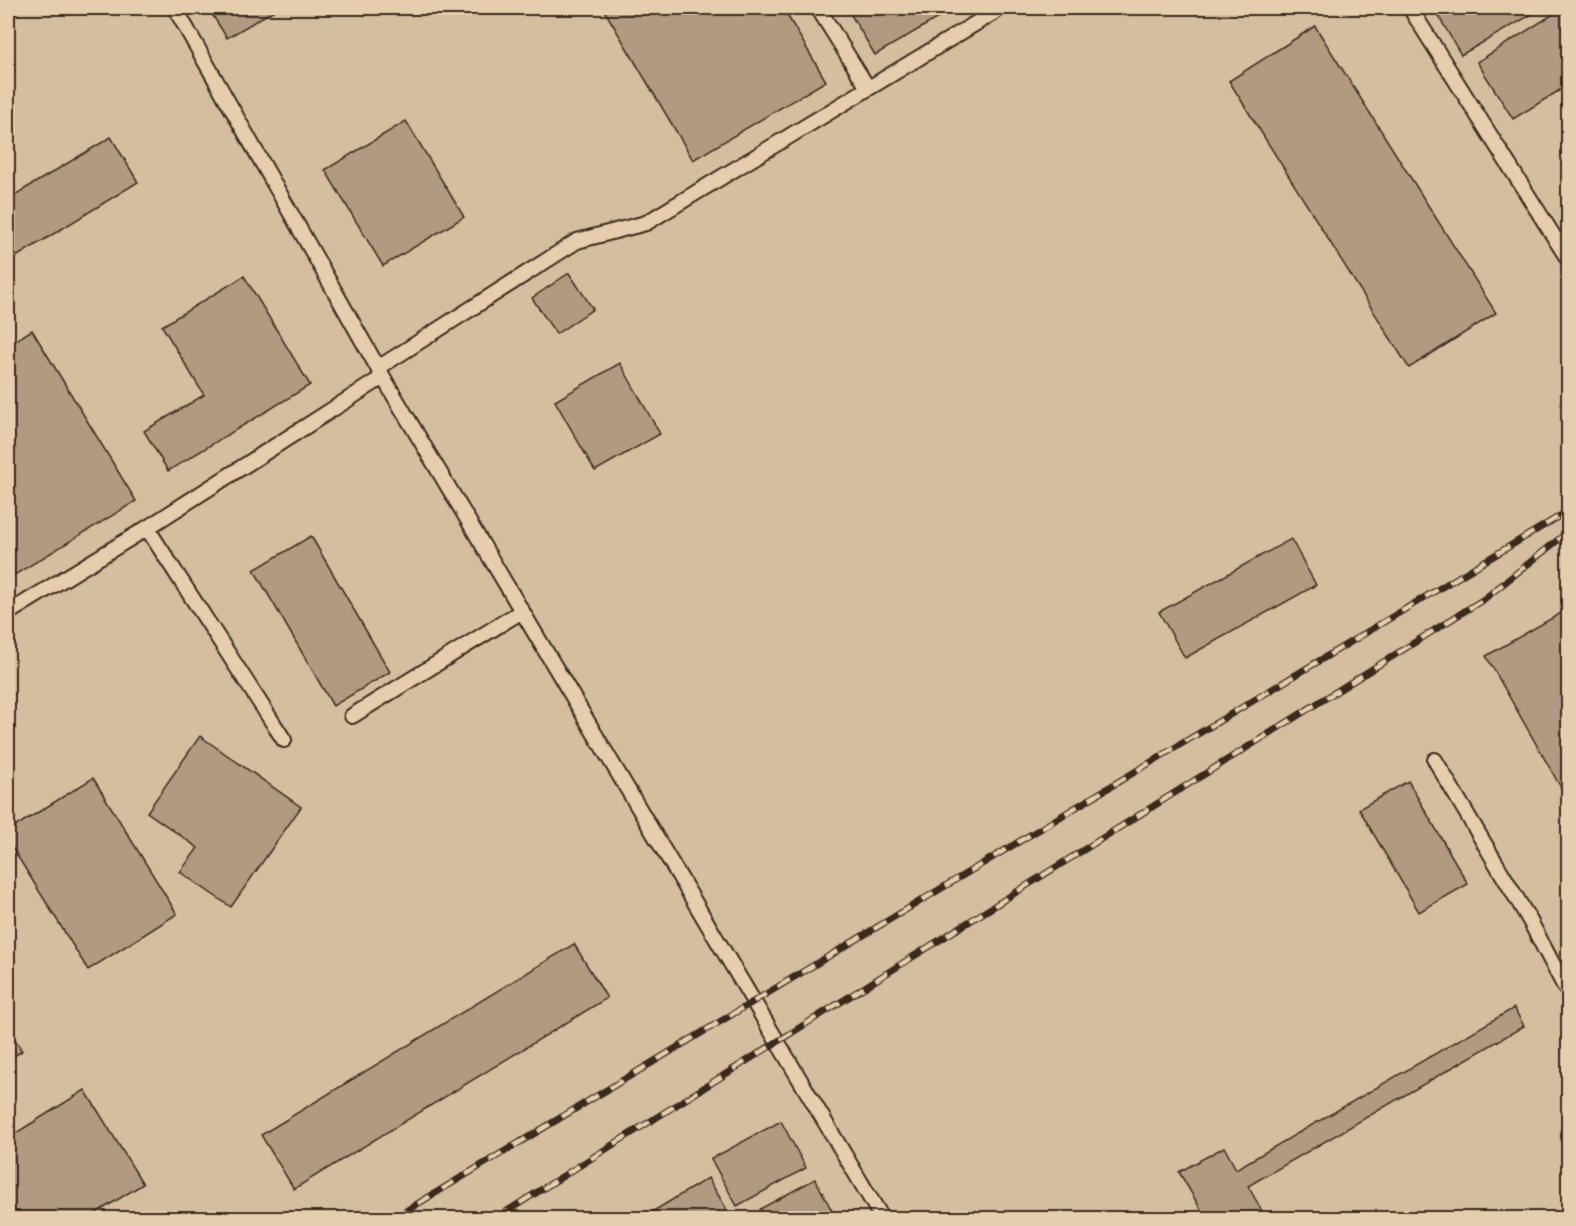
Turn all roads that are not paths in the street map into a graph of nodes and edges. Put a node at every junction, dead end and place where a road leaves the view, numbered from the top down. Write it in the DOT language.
graph roads {
  1 [pos="175,8"];
  2 [pos="818,8"];
  3 [pos="1001,8"];
  4 [pos="1410,8"];
  5 [pos="868,88"];
  6 [pos="1569,259"];
  7 [pos="380,373"];
  8 [pos="147,528"];
  9 [pos="522,611"];
  10 [pos="8,613"];
  11 [pos="352,716"];
  12 [pos="284,740"];
  13 [pos="1436,760"];
  14 [pos="1569,993"];
  15 [pos="882,1218"];
  1 -- 7 [label="lane"];
  2 -- 5 [label="lane"];
  3 -- 5 [label="lane"];
  4 -- 6 [label="lane"];
  5 -- 7 [label="lane"];
  7 -- 8 [label="lane"];
  7 -- 9 [label="lane"];
  8 -- 10 [label="lane"];
  8 -- 12 [label="lane"];
  9 -- 11 [label="lane"];
  9 -- 15 [label="lane"];
  13 -- 14 [label="lane"];
}
